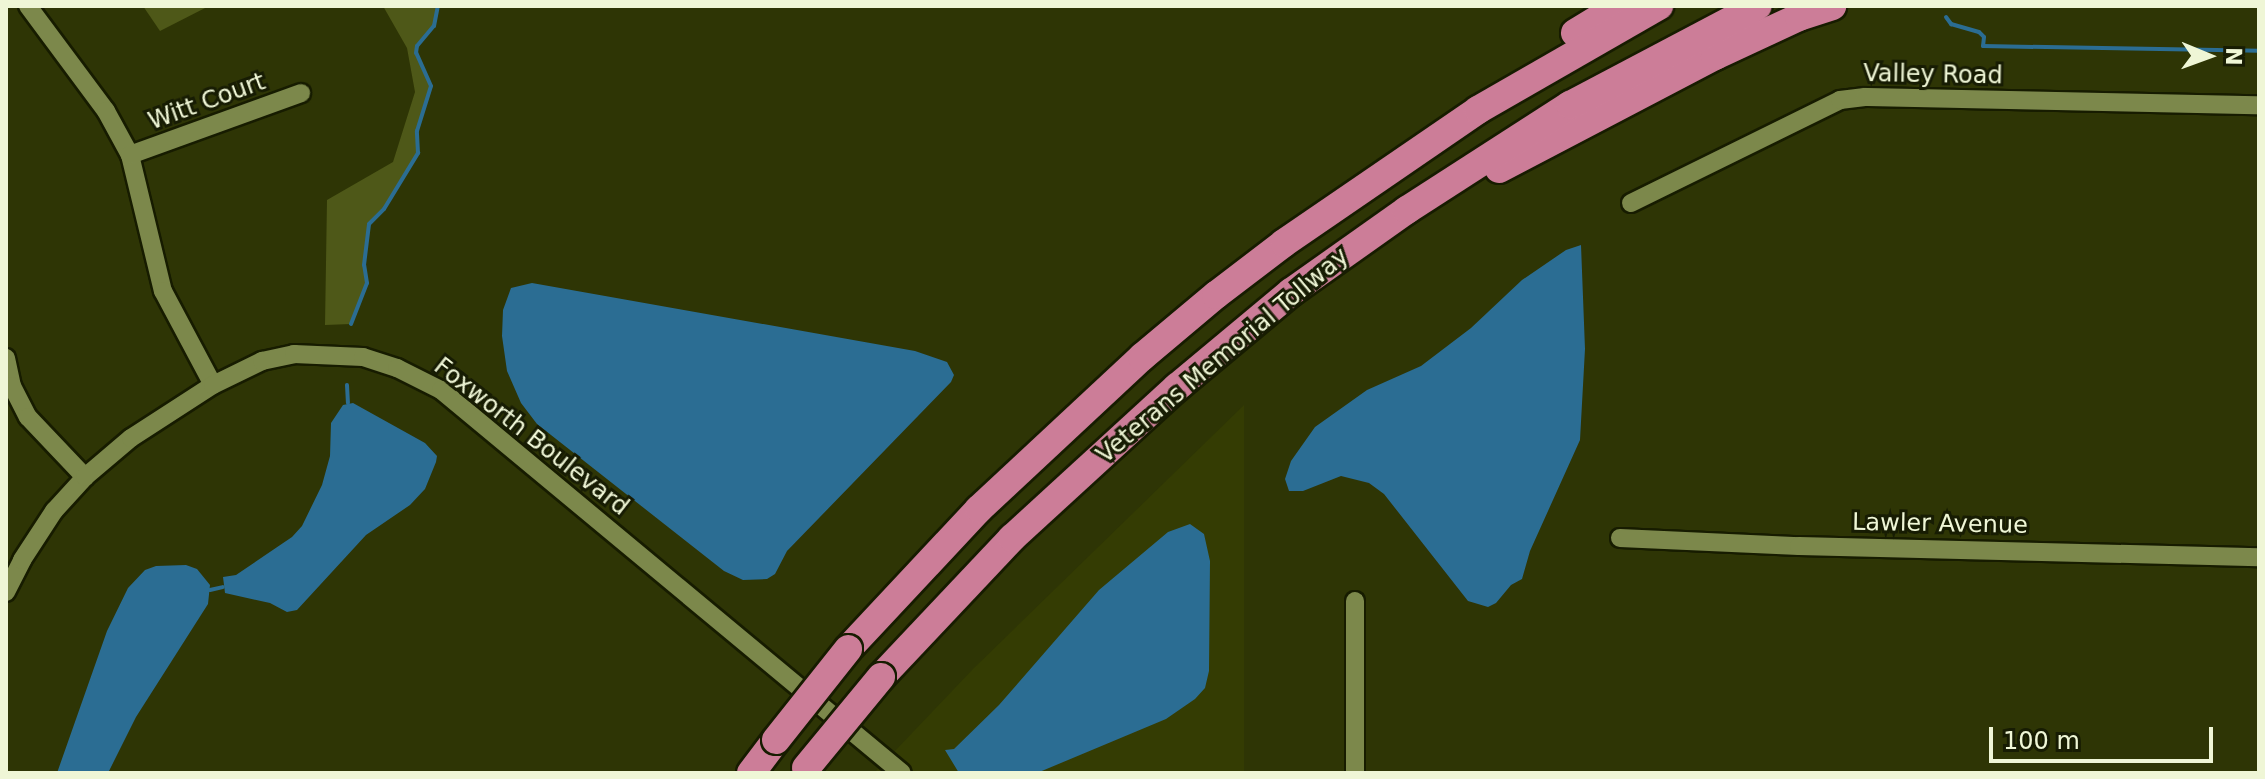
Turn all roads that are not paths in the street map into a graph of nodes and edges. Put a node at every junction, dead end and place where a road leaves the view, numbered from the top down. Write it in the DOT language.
graph roads {
  1 [pos="28,6"];
  2 [pos="1619,6"];
  3 [pos="1659,6"];
  4 [pos="1758,6"];
  5 [pos="1832,6"];
  6 [pos="301,93"];
  7 [pos="2259,105"];
  8 [pos="1478,110"];
  9 [pos="130,155"];
  10 [pos="1631,203"];
  11 [pos="1407,210"];
  12 [pos="6,358"];
  13 [pos="213,385"];
  14 [pos="85,477"];
  15 [pos="1620,538"];
  16 [pos="2259,557"];
  17 [pos="6,592"];
  18 [pos="1355,601"];
  19 [pos="804,770"];
  20 [pos="751,773"];
  21 [pos="902,773"];
  22 [pos="1355,773"];
  1 -- 9 [label="street"];
  2 -- 8 [label="highway"];
  3 -- 8 [label="highway, Veterans Memorial Tollway"];
  4 -- 11 [label="highway, Veterans Memorial Tollway"];
  5 -- 11 [label="highway"];
  6 -- 9 [label="street, Witt Court"];
  7 -- 10 [label="street, Valley Road"];
  8 -- 20 [label="highway, Veterans Memorial Tollway, bridge"];
  9 -- 13 [label="street"];
  11 -- 19 [label="highway, Veterans Memorial Tollway, bridge"];
  12 -- 14 [label="street"];
  13 -- 14 [label="street, Foxworth Boulevard"];
  13 -- 21 [label="street, Foxworth Boulevard"];
  14 -- 17 [label="street, Foxworth Boulevard"];
  15 -- 16 [label="street, Lawler Avenue"];
  18 -- 22 [label="street"];
}
